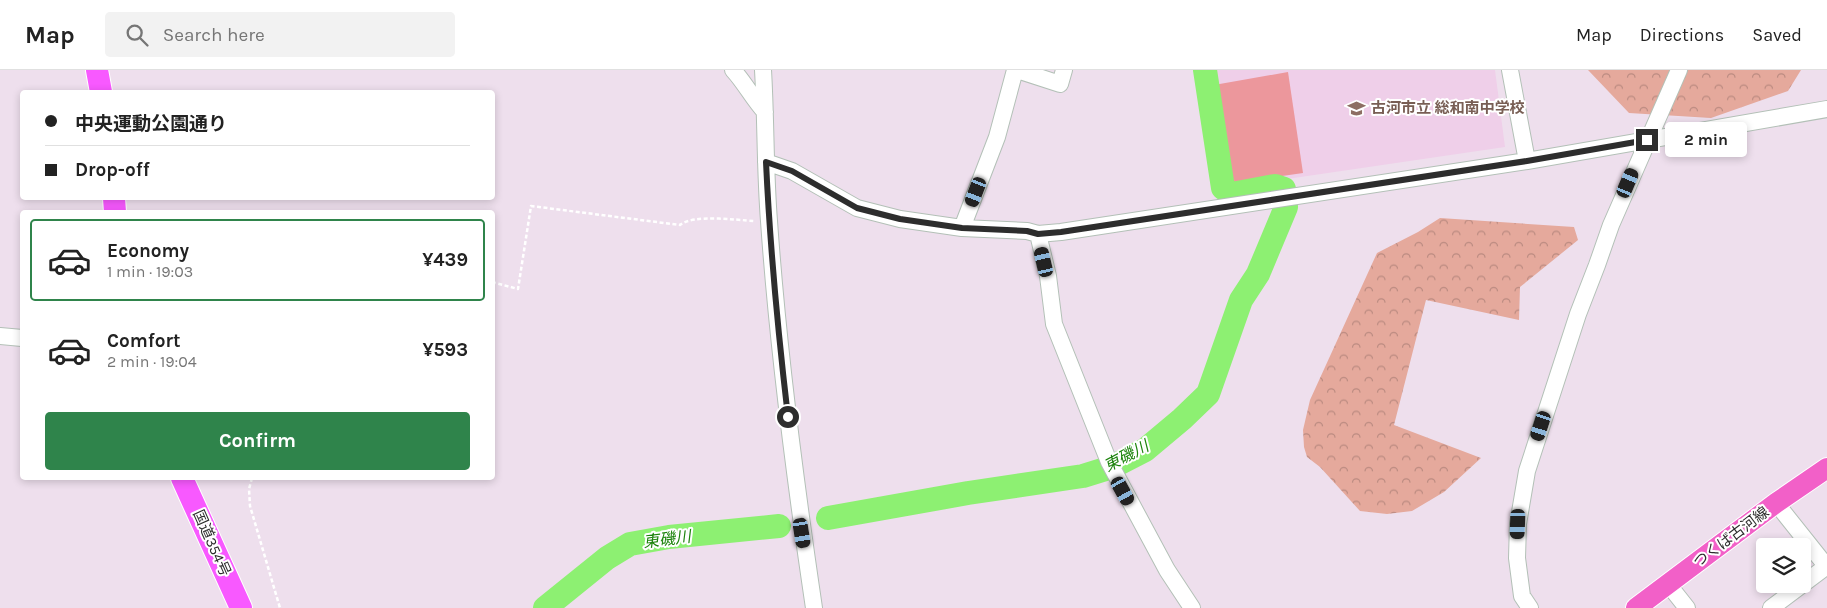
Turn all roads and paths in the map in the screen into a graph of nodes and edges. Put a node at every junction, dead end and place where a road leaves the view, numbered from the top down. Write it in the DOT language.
graph roads {
  1 [pos="98,70"];
  2 [pos="733,70"];
  3 [pos="763,70"];
  4 [pos="1016,70"];
  5 [pos="1064,70"];
  6 [pos="1510,70"];
  7 [pos="1679,70"];
  8 [pos="101,90"];
  9 [pos="1827,109"];
  10 [pos="765,112"];
  11 [pos="1647,140"];
  12 [pos="1527,161"];
  13 [pos="766,162"];
  14 [pos="769,221"];
  15 [pos="962,228"];
  16 [pos="1038,234"];
  17 [pos="495,283"];
  18 [pos="0,336"];
  19 [pos="20,338"];
  20 [pos="1827,468"];
  21 [pos="183,480"];
  22 [pos="251,480"];
  23 [pos="1776,503"];
  24 [pos="1827,567"];
  25 [pos="1668,584"];
  26 [pos="241,608"];
  27 [pos="280,608"];
  28 [pos="814,608"];
  29 [pos="1192,608"];
  30 [pos="1530,608"];
  31 [pos="1636,608"];
  32 [pos="1687,608"];
  33 [pos="1771,608"];
  1 -- 8 [label="highway"];
  2 -- 10 [label="street"];
  3 -- 10 [label="street"];
  4 -- 5 [label="street"];
  4 -- 15 [label="street"];
  6 -- 12 [label="street"];
  7 -- 11 [label="street"];
  9 -- 11 [label="street"];
  10 -- 13 [label="street"];
  11 -- 12 [label="street"];
  11 -- 30 [label="street"];
  12 -- 16 [label="street"];
  13 -- 14 [label="street"];
  13 -- 15 [label="street"];
  14 -- 17 [label="path"];
  14 -- 28 [label="street"];
  15 -- 16 [label="street"];
  16 -- 29 [label="street"];
  18 -- 19 [label="street"];
  20 -- 23 [label="main road, つくば古河線"];
  21 -- 26 [label="highway, 国道354号"];
  22 -- 27 [label="path"];
  23 -- 24 [label="street"];
  23 -- 25 [label="main road, つくば古河線"];
  24 -- 33 [label="street"];
  25 -- 31 [label="main road, つくば古河線"];
  25 -- 32 [label="street"];
}
